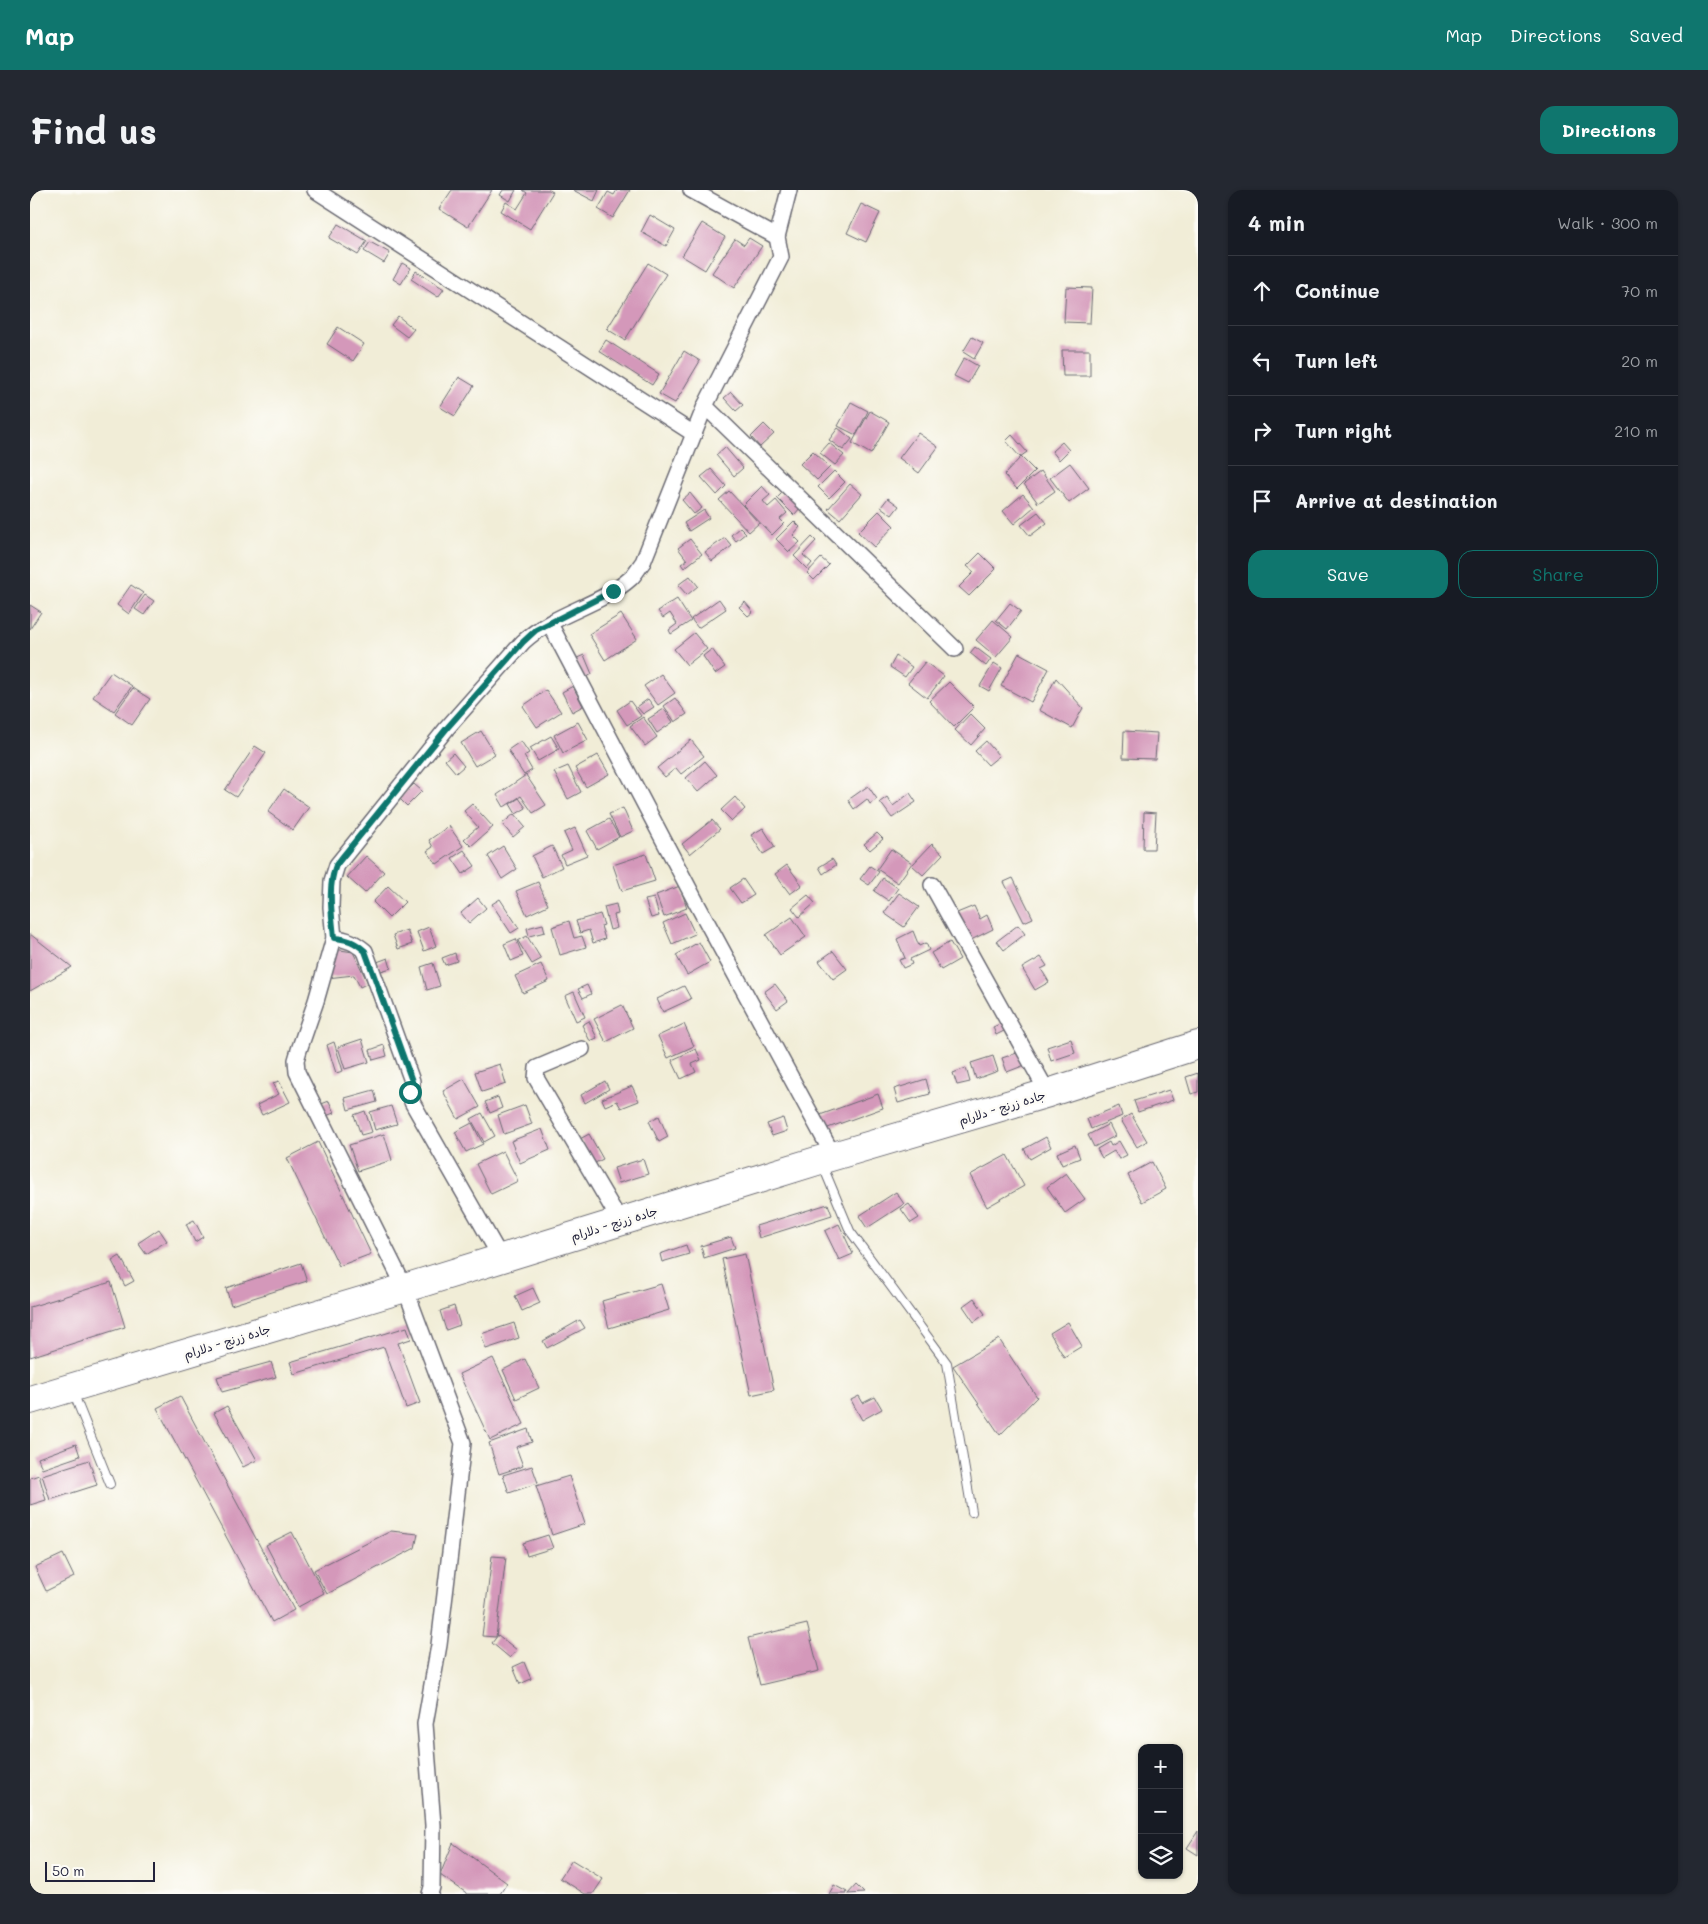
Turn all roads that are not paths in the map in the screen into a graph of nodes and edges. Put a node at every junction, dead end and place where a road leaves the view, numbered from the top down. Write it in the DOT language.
graph roads {
  1 [pos="315,190"];
  2 [pos="691,190"];
  3 [pos="789,190"];
  4 [pos="777,237"];
  5 [pos="705,406"];
  6 [pos="694,434"];
  7 [pos="550,624"];
  8 [pos="955,649"];
  9 [pos="932,885"];
  10 [pos="334,938"];
  11 [pos="1198,1045"];
  12 [pos="582,1049"];
  13 [pos="1048,1093"];
  14 [pos="827,1158"];
  15 [pos="620,1221"];
  16 [pos="501,1258"];
  17 [pos="405,1288"];
  18 [pos="71,1388"];
  19 [pos="30,1400"];
  20 [pos="110,1484"];
  21 [pos="972,1512"];
  22 [pos="435,1892"];
  1 -- 6 [label="street"];
  2 -- 4 [label="street"];
  3 -- 4 [label="street"];
  4 -- 5 [label="street"];
  5 -- 6 [label="street"];
  5 -- 8 [label="street"];
  6 -- 7 [label="street"];
  7 -- 10 [label="street"];
  7 -- 14 [label="street"];
  9 -- 13 [label="street"];
  10 -- 16 [label="street"];
  10 -- 17 [label="street"];
  11 -- 13 [label="highway, جاده زرنج - دلارام"];
  12 -- 15 [label="street"];
  13 -- 14 [label="highway, جاده زرنج - دلارام"];
  14 -- 15 [label="highway, جاده زرنج - دلارام"];
  14 -- 21 [label="lane"];
  15 -- 16 [label="highway, جاده زرنج - دلارام"];
  16 -- 17 [label="highway, جاده زرنج - دلارام"];
  17 -- 18 [label="highway, جاده زرنج - دلارام"];
  17 -- 22 [label="street"];
  18 -- 19 [label="highway, جاده زرنج - دلارام"];
  18 -- 20 [label="lane"];
}
